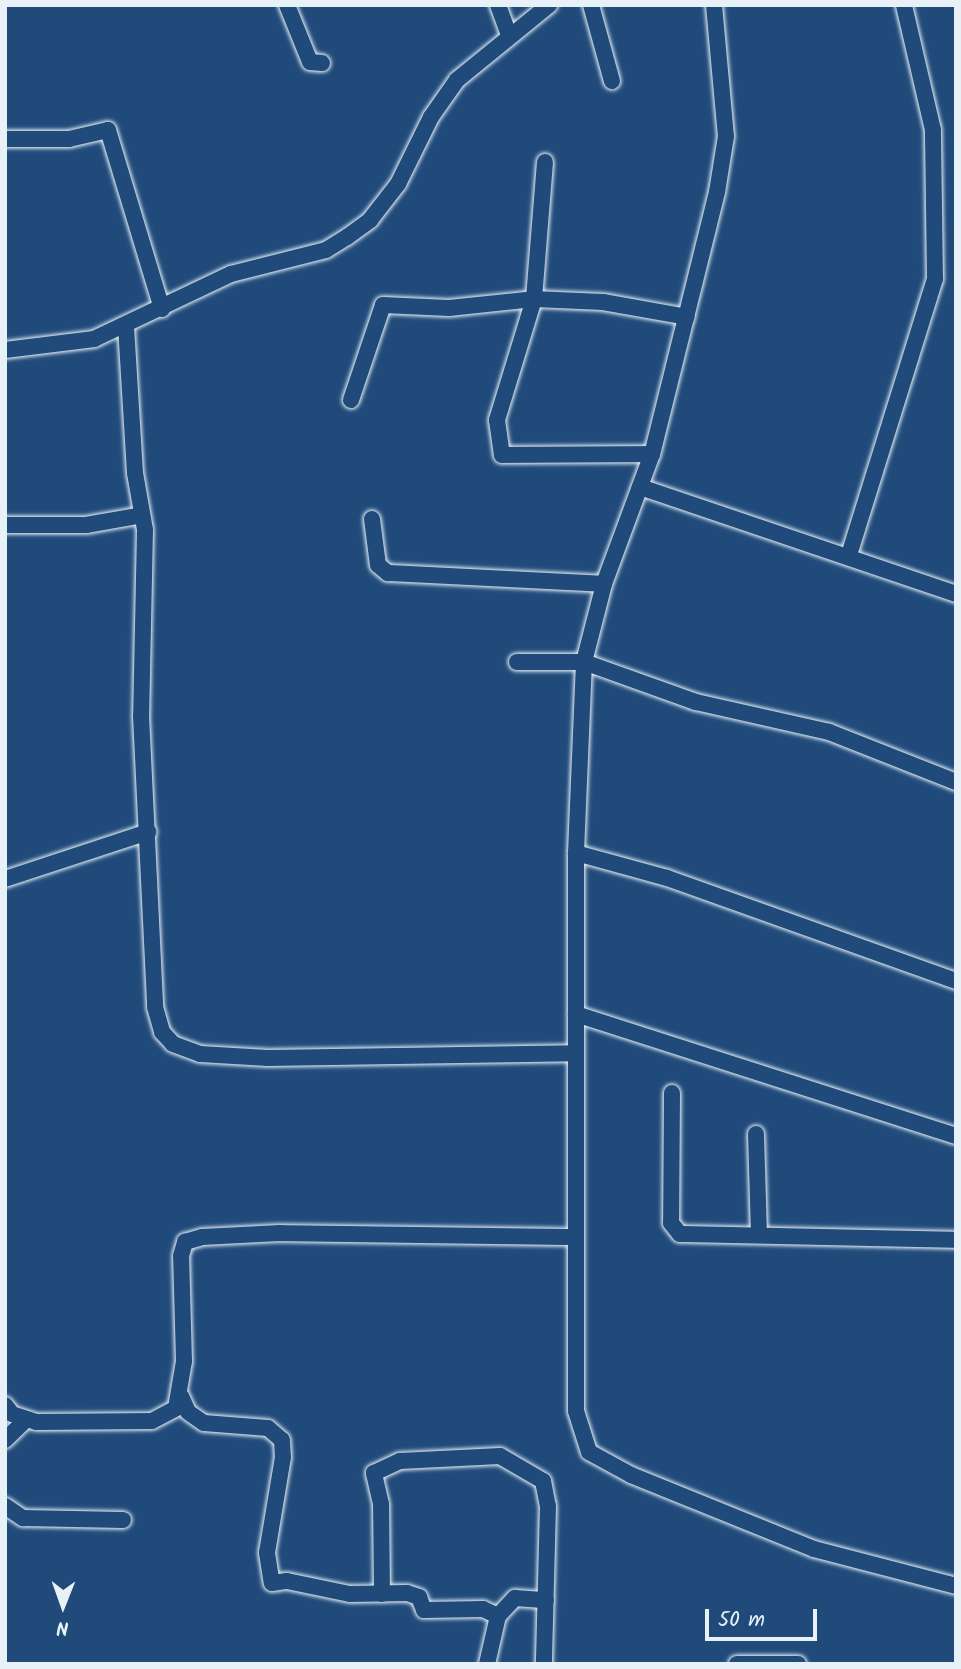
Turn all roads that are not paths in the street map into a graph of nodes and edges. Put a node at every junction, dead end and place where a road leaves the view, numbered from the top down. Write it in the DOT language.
graph roads {
  1 [pos="287,5"];
  2 [pos="498,5"];
  3 [pos="549,5"];
  4 [pos="591,5"];
  5 [pos="715,5"];
  6 [pos="904,5"];
  7 [pos="509,35"];
  8 [pos="322,63"];
  9 [pos="612,81"];
  10 [pos="5,139"];
  11 [pos="545,162"];
  12 [pos="534,299"];
  13 [pos="162,309"];
  14 [pos="687,317"];
  15 [pos="126,326"];
  16 [pos="5,350"];
  17 [pos="351,400"];
  18 [pos="652,454"];
  19 [pos="639,487"];
  20 [pos="142,514"];
  21 [pos="372,519"];
  22 [pos="5,525"];
  23 [pos="849,555"];
  24 [pos="604,584"];
  25 [pos="956,594"];
  26 [pos="517,662"];
  27 [pos="584,662"];
  28 [pos="956,782"];
  29 [pos="148,832"];
  30 [pos="576,853"];
  31 [pos="5,879"];
  32 [pos="956,981"];
  33 [pos="576,1014"];
  34 [pos="575,1053"];
  35 [pos="672,1093"];
  36 [pos="756,1134"];
  37 [pos="956,1136"];
  38 [pos="759,1234"];
  39 [pos="576,1237"];
  40 [pos="956,1240"];
  41 [pos="181,1396"];
  42 [pos="5,1405"];
  43 [pos="26,1420"];
  44 [pos="5,1440"];
  45 [pos="5,1506"];
  46 [pos="123,1520"];
  47 [pos="956,1586"];
  48 [pos="382,1594"];
  49 [pos="546,1600"];
  50 [pos="498,1616"];
  51 [pos="488,1664"];
  52 [pos="544,1664"];
  53 [pos="737,1664"];
  54 [pos="798,1664"];
  1 -- 8 [label="street"];
  2 -- 7 [label="street"];
  3 -- 7 [label="street"];
  4 -- 9 [label="street"];
  5 -- 14 [label="street"];
  6 -- 23 [label="street"];
  7 -- 13 [label="street"];
  10 -- 13 [label="street"];
  11 -- 12 [label="street"];
  12 -- 14 [label="street"];
  12 -- 17 [label="street"];
  12 -- 18 [label="street"];
  13 -- 15 [label="street"];
  14 -- 18 [label="street"];
  15 -- 16 [label="street"];
  15 -- 20 [label="street"];
  18 -- 19 [label="street"];
  19 -- 23 [label="street"];
  19 -- 24 [label="street"];
  20 -- 22 [label="street"];
  20 -- 29 [label="street"];
  21 -- 24 [label="street"];
  23 -- 25 [label="street"];
  24 -- 27 [label="street"];
  26 -- 27 [label="street"];
  27 -- 28 [label="street"];
  27 -- 30 [label="street"];
  29 -- 31 [label="street"];
  29 -- 34 [label="street"];
  30 -- 32 [label="street"];
  30 -- 33 [label="street"];
  33 -- 34 [label="street"];
  33 -- 37 [label="street"];
  34 -- 39 [label="street"];
  35 -- 38 [label="street"];
  36 -- 38 [label="street"];
  38 -- 40 [label="street"];
  39 -- 41 [label="street"];
  39 -- 47 [label="street"];
  41 -- 43 [label="street"];
  41 -- 48 [label="street"];
  42 -- 43 [label="street"];
  43 -- 44 [label="street"];
  45 -- 46 [label="street"];
  48 -- 49 [label="street"];
  48 -- 50 [label="street"];
  49 -- 50 [label="street"];
  49 -- 52 [label="street"];
  50 -- 51 [label="street"];
  53 -- 54 [label="street"];
}
